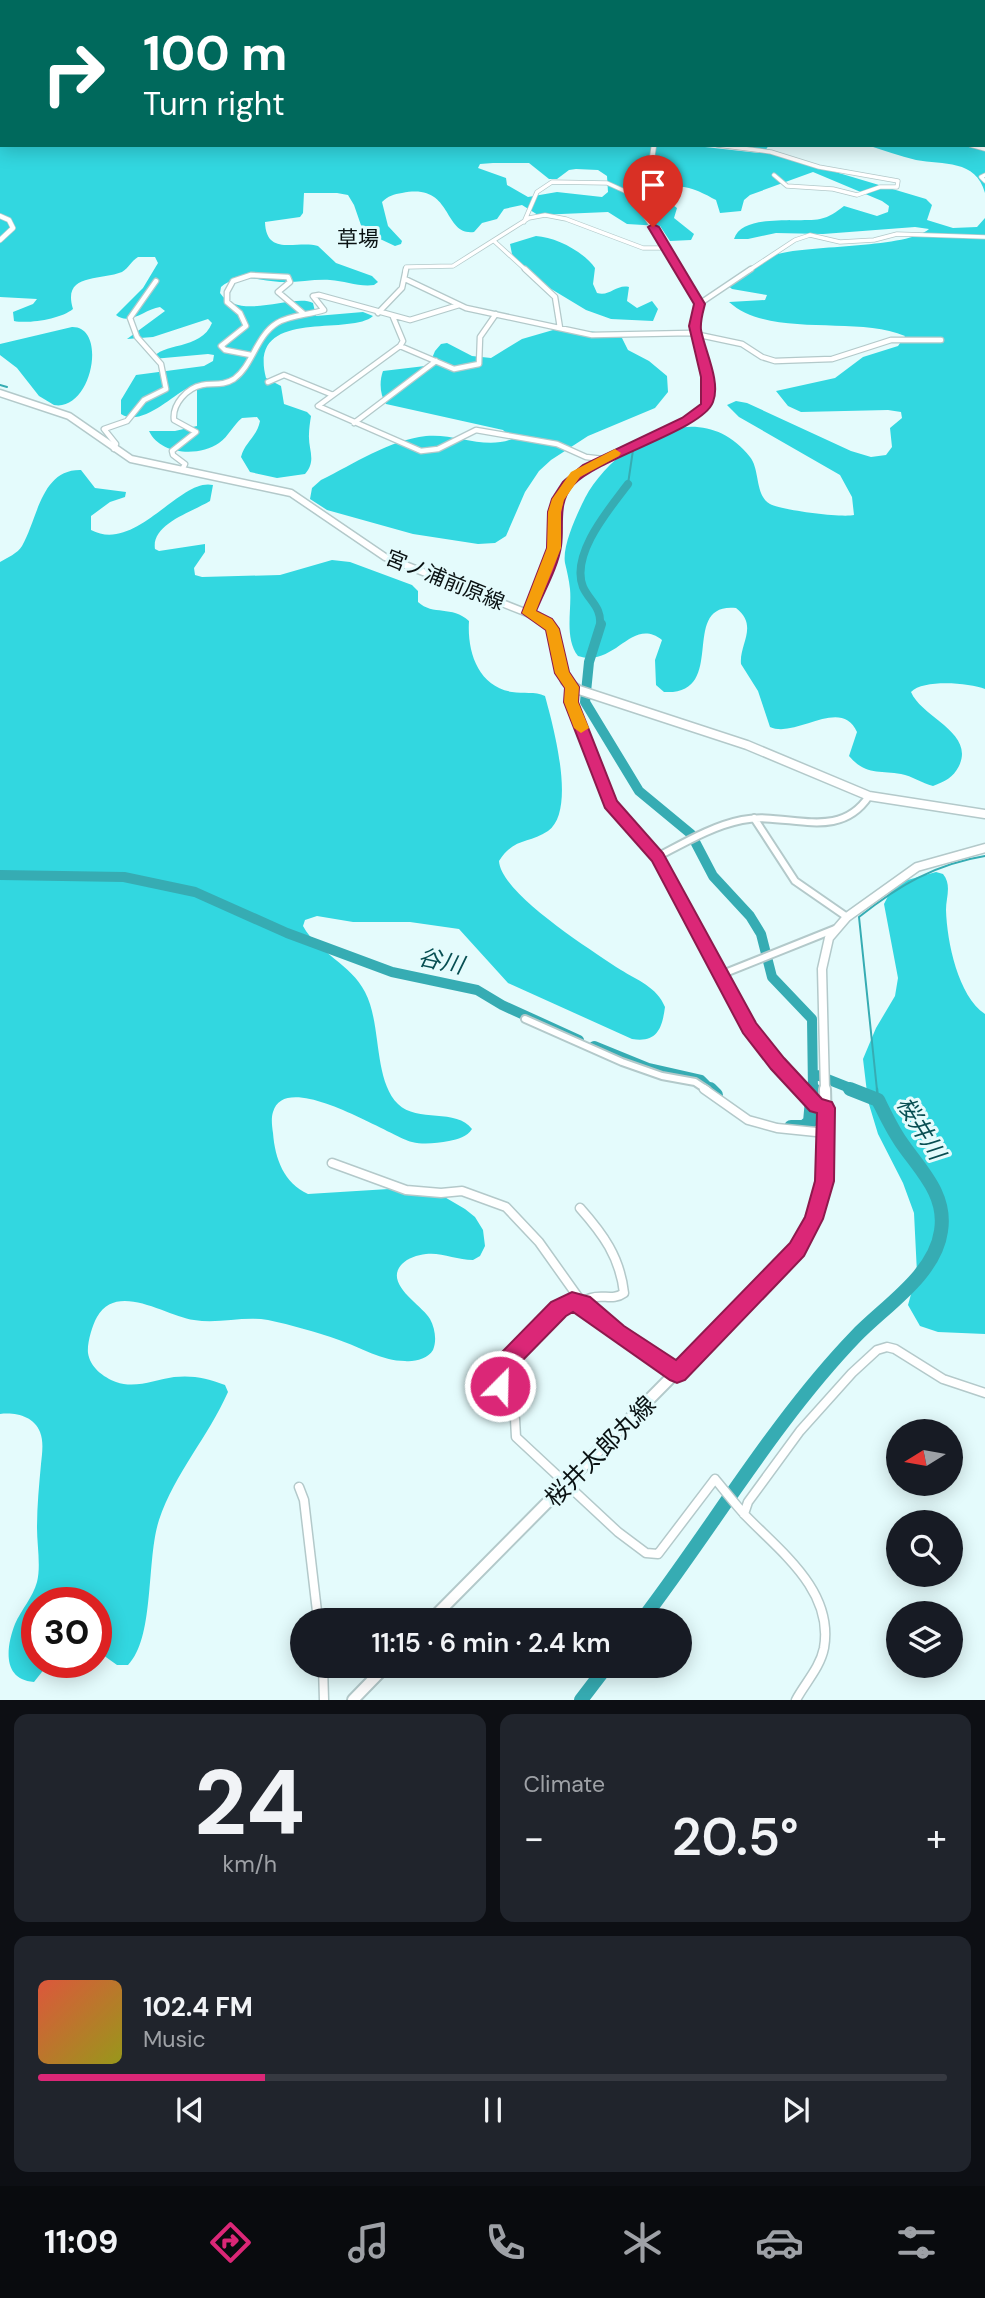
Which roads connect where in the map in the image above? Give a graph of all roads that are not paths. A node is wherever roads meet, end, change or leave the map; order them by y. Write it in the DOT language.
graph roads {
  1 [pos="654,147"];
  2 [pos="732,147"];
  3 [pos="774,175"];
  4 [pos="985,175"];
  5 [pos="985,181"];
  6 [pos="638,197"];
  7 [pos="0,216"];
  8 [pos="523,225"];
  9 [pos="985,237"];
  10 [pos="0,240"];
  11 [pos="494,241"];
  12 [pos="668,248"];
  13 [pos="405,279"];
  14 [pos="156,281"];
  15 [pos="699,304"];
  16 [pos="459,305"];
  17 [pos="378,313"];
  18 [pos="306,314"];
  19 [pos="496,314"];
  20 [pos="393,317"];
  21 [pos="560,328"];
  22 [pos="696,334"];
  23 [pos="941,340"];
  24 [pos="400,346"];
  25 [pos="251,355"];
  26 [pos="436,361"];
  27 [pos="268,382"];
  28 [pos="0,393"];
  29 [pos="333,395"];
  30 [pos="354,423"];
  31 [pos="114,450"];
  32 [pos="603,459"];
  33 [pos="181,470"];
  34 [pos="529,613"];
  35 [pos="576,689"];
  36 [pos="869,796"];
  37 [pos="985,814"];
  38 [pos="754,818"];
  39 [pos="985,848"];
  40 [pos="657,857"];
  41 [pos="847,917"];
  42 [pos="835,929"];
  43 [pos="720,975"];
  44 [pos="525,1019"];
  45 [pos="821,1106"];
  46 [pos="826,1133"];
  47 [pos="332,1163"];
  48 [pos="580,1208"];
  49 [pos="583,1304"];
  50 [pos="677,1373"];
  51 [pos="985,1393"];
  52 [pos="568,1483"];
  53 [pos="299,1487"];
  54 [pos="744,1514"];
  55 [pos="317,1608"];
  56 [pos="442,1608"];
  57 [pos="324,1678"];
  58 [pos="374,1678"];
  59 [pos="320,1698"];
  60 [pos="353,1699"];
  61 [pos="796,1699"];
  1 -- 6 [label="street"];
  2 -- 3 [label="street"];
  4 -- 5 [label="street"];
  6 -- 8 [label="street"];
  6 -- 12 [label="street"];
  7 -- 10 [label="street"];
  8 -- 11 [label="street"];
  8 -- 12 [label="street"];
  9 -- 15 [label="street"];
  11 -- 13 [label="street"];
  11 -- 21 [label="street"];
  12 -- 15 [label="street"];
  13 -- 16 [label="street"];
  13 -- 17 [label="street"];
  14 -- 31 [label="street"];
  15 -- 22 [label="street"];
  16 -- 19 [label="street"];
  16 -- 20 [label="street"];
  17 -- 18 [label="street"];
  17 -- 20 [label="street"];
  18 -- 25 [label="street"];
  18 -- 25 [label="street"];
  19 -- 21 [label="street"];
  19 -- 26 [label="street"];
  20 -- 24 [label="street"];
  21 -- 22 [label="street"];
  22 -- 23 [label="street"];
  22 -- 32 [label="street"];
  24 -- 26 [label="street"];
  24 -- 29 [label="street"];
  25 -- 33 [label="street"];
  26 -- 30 [label="street"];
  27 -- 29 [label="street"];
  28 -- 31 [label="main road, 宮ノ浦前原線"];
  29 -- 30 [label="street"];
  30 -- 32 [label="street"];
  31 -- 33 [label="main road, 宮ノ浦前原線"];
  32 -- 34 [label="street"];
  33 -- 34 [label="main road, 宮ノ浦前原線"];
  34 -- 35 [label="main road, 宮ノ浦前原線"];
  35 -- 36 [label="main road"];
  35 -- 40 [label="street"];
  36 -- 37 [label="main road"];
  36 -- 38 [label="street"];
  38 -- 40 [label="street"];
  38 -- 41 [label="street"];
  39 -- 41 [label="main road, 桜井太郎丸線"];
  40 -- 43 [label="street"];
  41 -- 42 [label="main road, 桜井太郎丸線"];
  42 -- 43 [label="street"];
  42 -- 45 [label="main road, 桜井太郎丸線"];
  43 -- 45 [label="street"];
  44 -- 46 [label="street"];
  45 -- 46 [label="main road, 桜井太郎丸線"];
  46 -- 50 [label="main road, 桜井太郎丸線"];
  47 -- 49 [label="street"];
  48 -- 49 [label="street"];
  49 -- 50 [label="street"];
  49 -- 52 [label="street"];
  50 -- 52 [label="main road, 桜井太郎丸線"];
  51 -- 54 [label="street"];
  52 -- 54 [label="street"];
  52 -- 56 [label="main road, 桜井太郎丸線"];
  53 -- 55 [label="street"];
  54 -- 61 [label="street"];
  57 -- 59 [label="street"];
  58 -- 60 [label="main road"];
}
